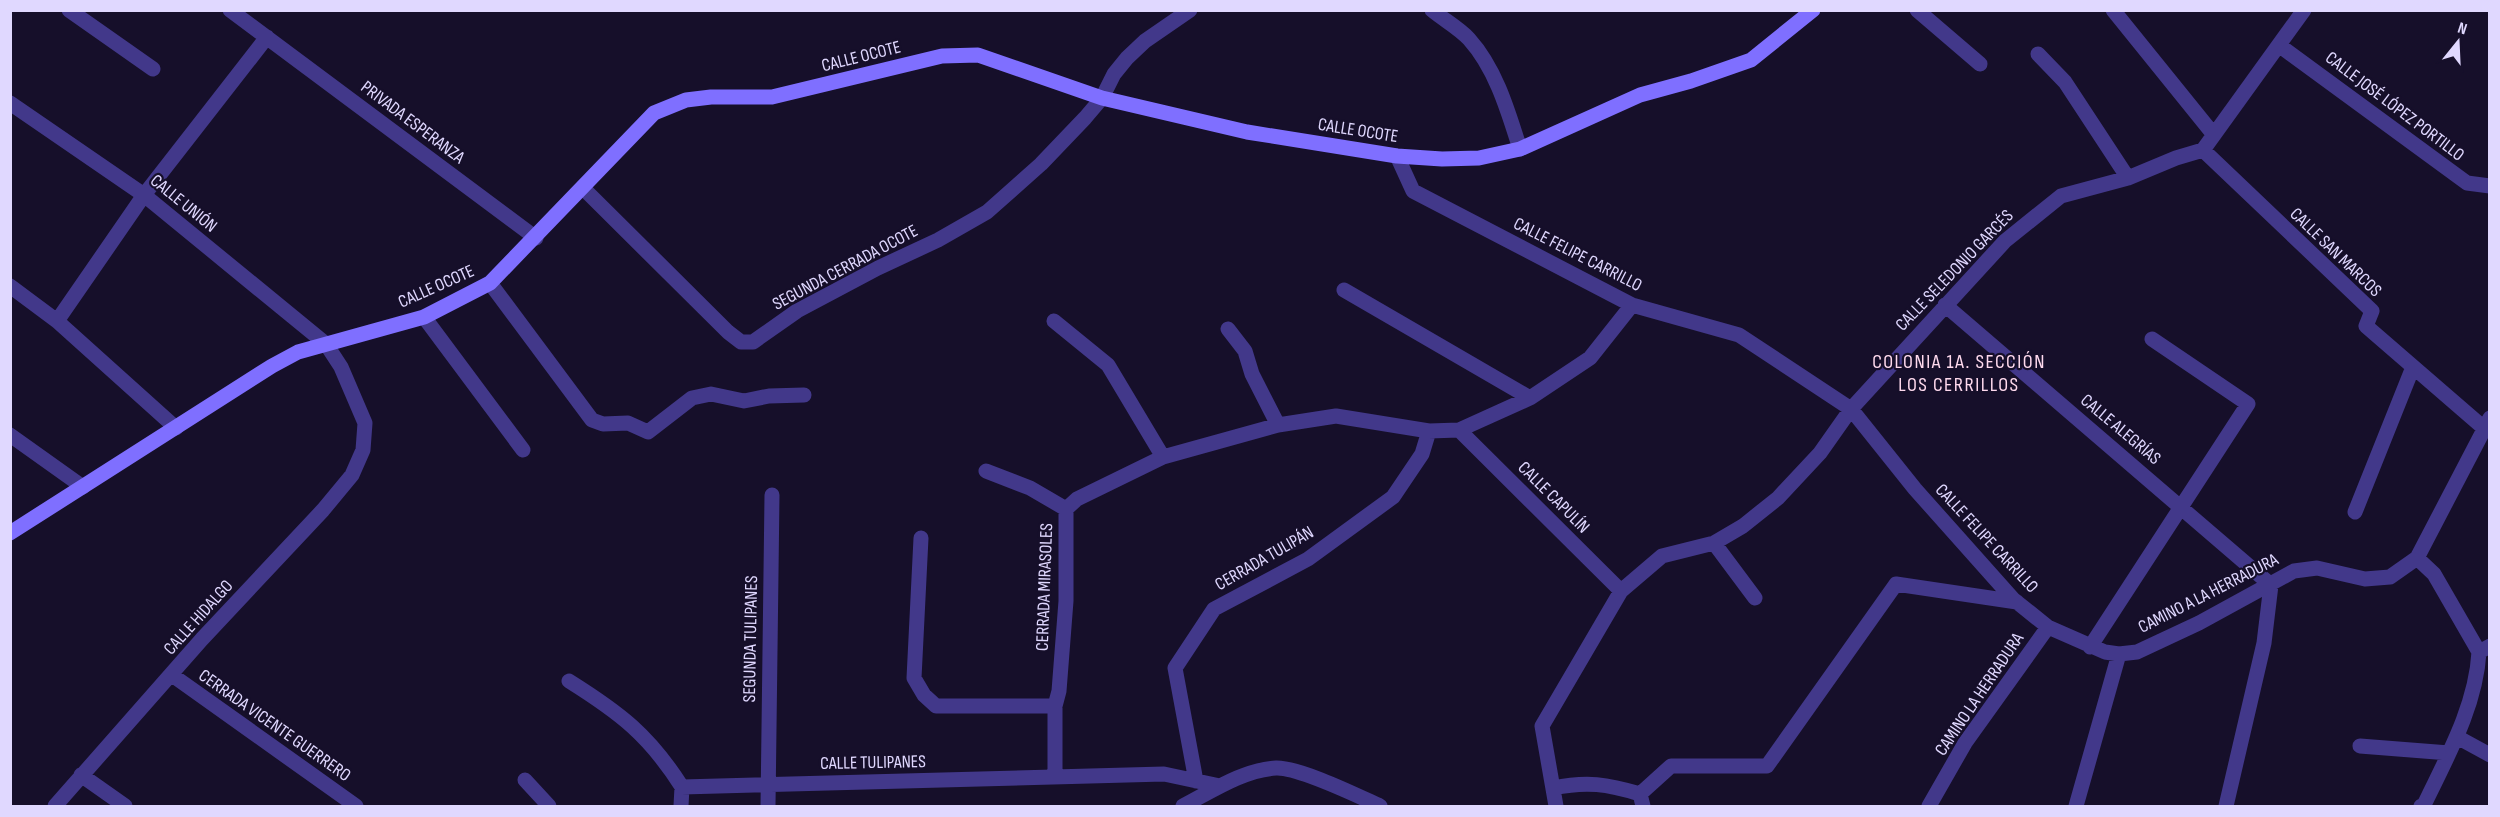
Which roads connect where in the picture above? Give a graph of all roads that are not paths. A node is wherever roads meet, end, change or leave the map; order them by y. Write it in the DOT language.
graph roads {
  1 [pos="69,10"];
  2 [pos="230,10"];
  3 [pos="1190,10"];
  4 [pos="1432,10"];
  5 [pos="1813,10"];
  6 [pos="1917,10"];
  7 [pos="2113,10"];
  8 [pos="2304,10"];
  9 [pos="267,37"];
  10 [pos="2280,46"];
  11 [pos="2038,54"];
  12 [pos="1980,64"];
  13 [pos="153,69"];
  14 [pos="1102,98"];
  15 [pos="10,103"];
  16 [pos="2214,135"];
  17 [pos="1520,149"];
  18 [pos="2203,150"];
  19 [pos="1397,156"];
  20 [pos="2128,178"];
  21 [pos="2490,186"];
  22 [pos="583,188"];
  23 [pos="144,195"];
  24 [pos="536,237"];
  25 [pos="490,284"];
  26 [pos="10,286"];
  27 [pos="1344,290"];
  28 [pos="1945,304"];
  29 [pos="1632,305"];
  30 [pos="424,317"];
  31 [pos="57,321"];
  32 [pos="1053,321"];
  33 [pos="1228,329"];
  34 [pos="2152,339"];
  35 [pos="326,344"];
  36 [pos="2413,367"];
  37 [pos="804,394"];
  38 [pos="1530,398"];
  39 [pos="1851,409"];
  40 [pos="2487,423"];
  41 [pos="1278,425"];
  42 [pos="176,428"];
  43 [pos="1459,430"];
  44 [pos="1429,431"];
  45 [pos="10,435"];
  46 [pos="363,450"];
  47 [pos="523,450"];
  48 [pos="1162,457"];
  49 [pos="986,471"];
  50 [pos="83,487"];
  51 [pos="772,495"];
  52 [pos="2182,507"];
  53 [pos="1066,509"];
  54 [pos="2355,512"];
  55 [pos="10,533"];
  56 [pos="921,538"];
  57 [pos="1714,543"];
  58 [pos="2417,558"];
  59 [pos="2271,585"];
  60 [pos="1621,591"];
  61 [pos="1755,598"];
  62 [pos="2017,602"];
  63 [pos="2048,627"];
  64 [pos="2090,646"];
  65 [pos="2484,649"];
  66 [pos="2112,653"];
  67 [pos="172,675"];
  68 [pos="2484,676"];
  69 [pos="569,681"];
  70 [pos="1055,706"];
  71 [pos="2457,737"];
  72 [pos="2360,746"];
  73 [pos="2449,753"];
  74 [pos="2490,755"];
  75 [pos="81,775"];
  76 [pos="1054,776"];
  77 [pos="525,780"];
  78 [pos="1196,781"];
  79 [pos="768,783"];
  80 [pos="1220,786"];
  81 [pos="682,787"];
  82 [pos="1553,788"];
  83 [pos="1642,800"];
  84 [pos="1370,805"];
  85 [pos="2424,806"];
  86 [pos="55,807"];
  87 [pos="125,807"];
  88 [pos="356,807"];
  89 [pos="549,807"];
  90 [pos="681,807"];
  91 [pos="768,807"];
  92 [pos="1183,807"];
  93 [pos="1557,807"];
  94 [pos="1929,807"];
  95 [pos="2076,807"];
  96 [pos="2226,807"];
  1 -- 13 [label="street"];
  2 -- 9 [label="street, PRIVADA ESPERANZA"];
  3 -- 14 [label="street"];
  4 -- 17 [label="street"];
  5 -- 17 [label="street, CALLE OCOTE"];
  6 -- 12 [label="street"];
  7 -- 16 [label="street"];
  8 -- 10 [label="street"];
  9 -- 23 [label="street"];
  9 -- 24 [label="street, PRIVADA ESPERANZA"];
  10 -- 16 [label="street"];
  10 -- 21 [label="street, CALLE JOSÉ LÓPEZ PORTILLO"];
  11 -- 20 [label="street"];
  14 -- 19 [label="street, CALLE OCOTE"];
  14 -- 22 [label="street, CALLE OCOTE"];
  14 -- 22 [label="street, SEGUNDA CERRADA OCOTE"];
  15 -- 23 [label="street, CALLE UNIÓN"];
  16 -- 18 [label="street"];
  17 -- 19 [label="street, CALLE OCOTE"];
  18 -- 20 [label="street, CALLE SELEDONIO GARCÉS"];
  18 -- 36 [label="street, CALLE SAN MARCOS"];
  19 -- 29 [label="street, CALLE FELIPE CARRILLO"];
  20 -- 28 [label="street, CALLE SELEDONIO GARCÉS"];
  22 -- 24 [label="street, CALLE OCOTE"];
  23 -- 31 [label="street"];
  23 -- 35 [label="street, CALLE UNIÓN"];
  24 -- 25 [label="street, CALLE OCOTE"];
  25 -- 30 [label="street, CALLE OCOTE"];
  25 -- 37 [label="street"];
  26 -- 31 [label="street"];
  27 -- 38 [label="street"];
  28 -- 39 [label="street, CALLE SELEDONIO GARCÉS"];
  28 -- 52 [label="street, CALLE ALEGRÍAS"];
  29 -- 38 [label="street"];
  29 -- 39 [label="street, CALLE FELIPE CARRILLO"];
  30 -- 35 [label="street, CALLE OCOTE"];
  30 -- 47 [label="street"];
  31 -- 42 [label="street"];
  32 -- 48 [label="street"];
  33 -- 41 [label="street"];
  34 -- 52 [label="street"];
  35 -- 42 [label="street, CALLE OCOTE"];
  35 -- 46 [label="street, CALLE UNIÓN"];
  36 -- 40 [label="street, CALLE SAN MARCOS"];
  36 -- 54 [label="street"];
  38 -- 43 [label="street"];
  39 -- 57 [label="street, CALLE SELEDONIO GARCÉS"];
  39 -- 62 [label="street, CALLE FELIPE CARRILLO"];
  40 -- 58 [label="street, CAMINO A LA HERRADURA"];
  41 -- 44 [label="street, CERRADA MIRASOLES"];
  41 -- 48 [label="street, CERRADA MIRASOLES"];
  42 -- 50 [label="street, CALLE OCOTE"];
  43 -- 44 [label="street, CERRADA MIRASOLES"];
  43 -- 60 [label="street, CALLE CAPULÍN"];
  44 -- 78 [label="street, CERRADA TULIPÁN"];
  45 -- 50 [label="street"];
  46 -- 67 [label="street, CALLE HIDALGO"];
  48 -- 53 [label="street, CERRADA MIRASOLES"];
  49 -- 53 [label="street"];
  50 -- 55 [label="street, CALLE OCOTE"];
  51 -- 79 [label="street, SEGUNDA TULIPANES"];
  52 -- 59 [label="street, CALLE ALEGRÍAS"];
  52 -- 64 [label="street"];
  53 -- 70 [label="street, CERRADA MIRASOLES"];
  56 -- 70 [label="street"];
  57 -- 60 [label="street, CALLE SELEDONIO GARCÉS"];
  57 -- 61 [label="street"];
  58 -- 59 [label="street, CAMINO A LA HERRADURA"];
  58 -- 65 [label="street"];
  59 -- 66 [label="street, CAMINO A LA HERRADURA"];
  59 -- 96 [label="street"];
  60 -- 82 [label="street, CALLE SELEDONIO GARCÉS"];
  62 -- 63 [label="street, CALLE FELIPE CARRILLO"];
  62 -- 83 [label="street"];
  63 -- 64 [label="street, CAMINO LA HERRADURA"];
  63 -- 94 [label="street, CAMINO LA HERRADURA"];
  64 -- 66 [label="street, CAMINO LA HERRADURA"];
  65 -- 68 [label="street"];
  66 -- 95 [label="street"];
  67 -- 75 [label="street, CALLE HIDALGO"];
  67 -- 88 [label="street, CERRADA VICENTE GUERRERO"];
  68 -- 71 [label="street"];
  69 -- 81 [label="street"];
  70 -- 76 [label="street, CERRADA MIRASOLES"];
  71 -- 73 [label="street"];
  71 -- 74 [label="street"];
  72 -- 73 [label="street"];
  73 -- 85 [label="street"];
  75 -- 86 [label="street, CALLE HIDALGO"];
  75 -- 87 [label="street"];
  76 -- 78 [label="street, CALLE TULIPANES"];
  76 -- 79 [label="street, CALLE TULIPANES"];
  77 -- 89 [label="street"];
  78 -- 80 [label="street, CALLE TULIPANES"];
  79 -- 81 [label="street, CALLE TULIPANES"];
  79 -- 91 [label="street, SEGUNDA TULIPANES"];
  80 -- 84 [label="street"];
  80 -- 92 [label="street"];
  81 -- 90 [label="street"];
  82 -- 83 [label="street"];
  82 -- 93 [label="street, CALLE SELEDONIO GARCÉS"];
}
